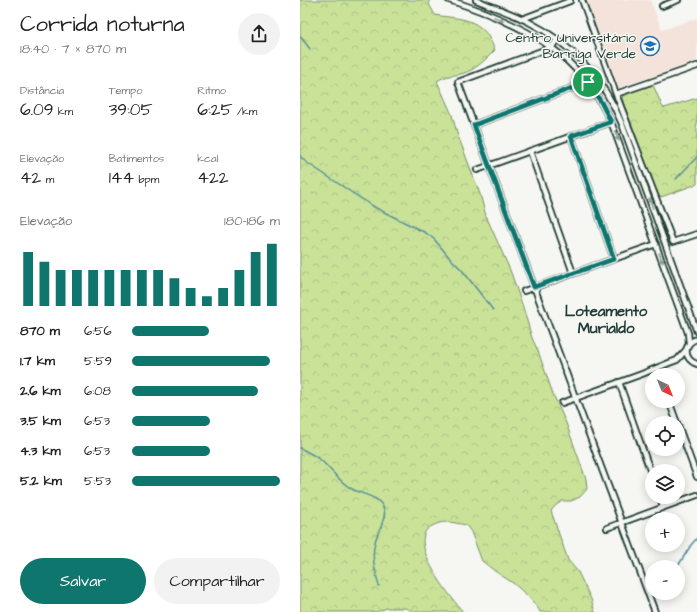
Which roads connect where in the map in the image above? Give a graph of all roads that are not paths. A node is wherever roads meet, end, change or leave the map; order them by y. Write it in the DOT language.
graph roads {
  1 [pos="449,0"];
  2 [pos="476,0"];
  3 [pos="582,0"];
  4 [pos="678,0"];
  5 [pos="570,1"];
  6 [pos="662,6"];
  7 [pos="522,19"];
  8 [pos="557,39"];
  9 [pos="552,47"];
  10 [pos="697,66"];
  11 [pos="588,82"];
  12 [pos="616,94"];
  13 [pos="611,122"];
  14 [pos="474,125"];
  15 [pos="571,136"];
  16 [pos="530,151"];
  17 [pos="490,166"];
  18 [pos="477,170"];
  19 [pos="697,234"];
  20 [pos="656,244"];
  21 [pos="614,259"];
  22 [pos="573,273"];
  23 [pos="534,287"];
  24 [pos="524,291"];
  25 [pos="697,332"];
  26 [pos="697,339"];
  27 [pos="689,343"];
  28 [pos="687,349"];
  29 [pos="677,360"];
  30 [pos="695,364"];
  31 [pos="657,368"];
  32 [pos="645,372"];
  33 [pos="619,382"];
  34 [pos="575,398"];
  35 [pos="562,403"];
  36 [pos="685,444"];
  37 [pos="648,464"];
  38 [pos="697,478"];
  39 [pos="697,495"];
  40 [pos="662,504"];
  41 [pos="663,507"];
  42 [pos="622,523"];
  43 [pos="607,528"];
  44 [pos="655,612"];
  1 -- 9 [label="street, one-way"];
  2 -- 7 [label="street"];
  3 -- 12 [label="street"];
  4 -- 6 [label="street"];
  5 -- 7 [label="street"];
  7 -- 8 [label="street"];
  8 -- 9 [label="street"];
  25 -- 8 [label="street, one-way"];
  9 -- 11 [label="street"];
  9 -- 14 [label="street"];
  10 -- 12 [label="street"];
  11 -- 13 [label="street"];
  11 -- 14 [label="street"];
  12 -- 19 [label="street"];
  13 -- 15 [label="street"];
  13 -- 20 [label="street, one-way"];
  14 -- 17 [label="street"];
  15 -- 16 [label="street"];
  15 -- 21 [label="street"];
  16 -- 17 [label="street"];
  16 -- 22 [label="street"];
  17 -- 18 [label="street"];
  17 -- 23 [label="street"];
  20 -- 21 [label="street"];
  20 -- 27 [label="street, one-way"];
  21 -- 22 [label="street"];
  22 -- 23 [label="street"];
  23 -- 24 [label="street"];
  23 -- 34 [label="street"];
  26 -- 27 [label="street"];
  27 -- 28 [label="street"];
  28 -- 29 [label="street"];
  28 -- 30 [label="street"];
  29 -- 30 [label="street"];
  29 -- 31 [label="street"];
  32 -- 33 [label="street"];
  33 -- 34 [label="street"];
  33 -- 37 [label="street"];
  34 -- 35 [label="street"];
  34 -- 42 [label="street"];
  36 -- 38 [label="street"];
  39 -- 41 [label="street"];
  40 -- 41 [label="street"];
  41 -- 42 [label="street"];
  42 -- 43 [label="street"];
  42 -- 44 [label="street"];
}
